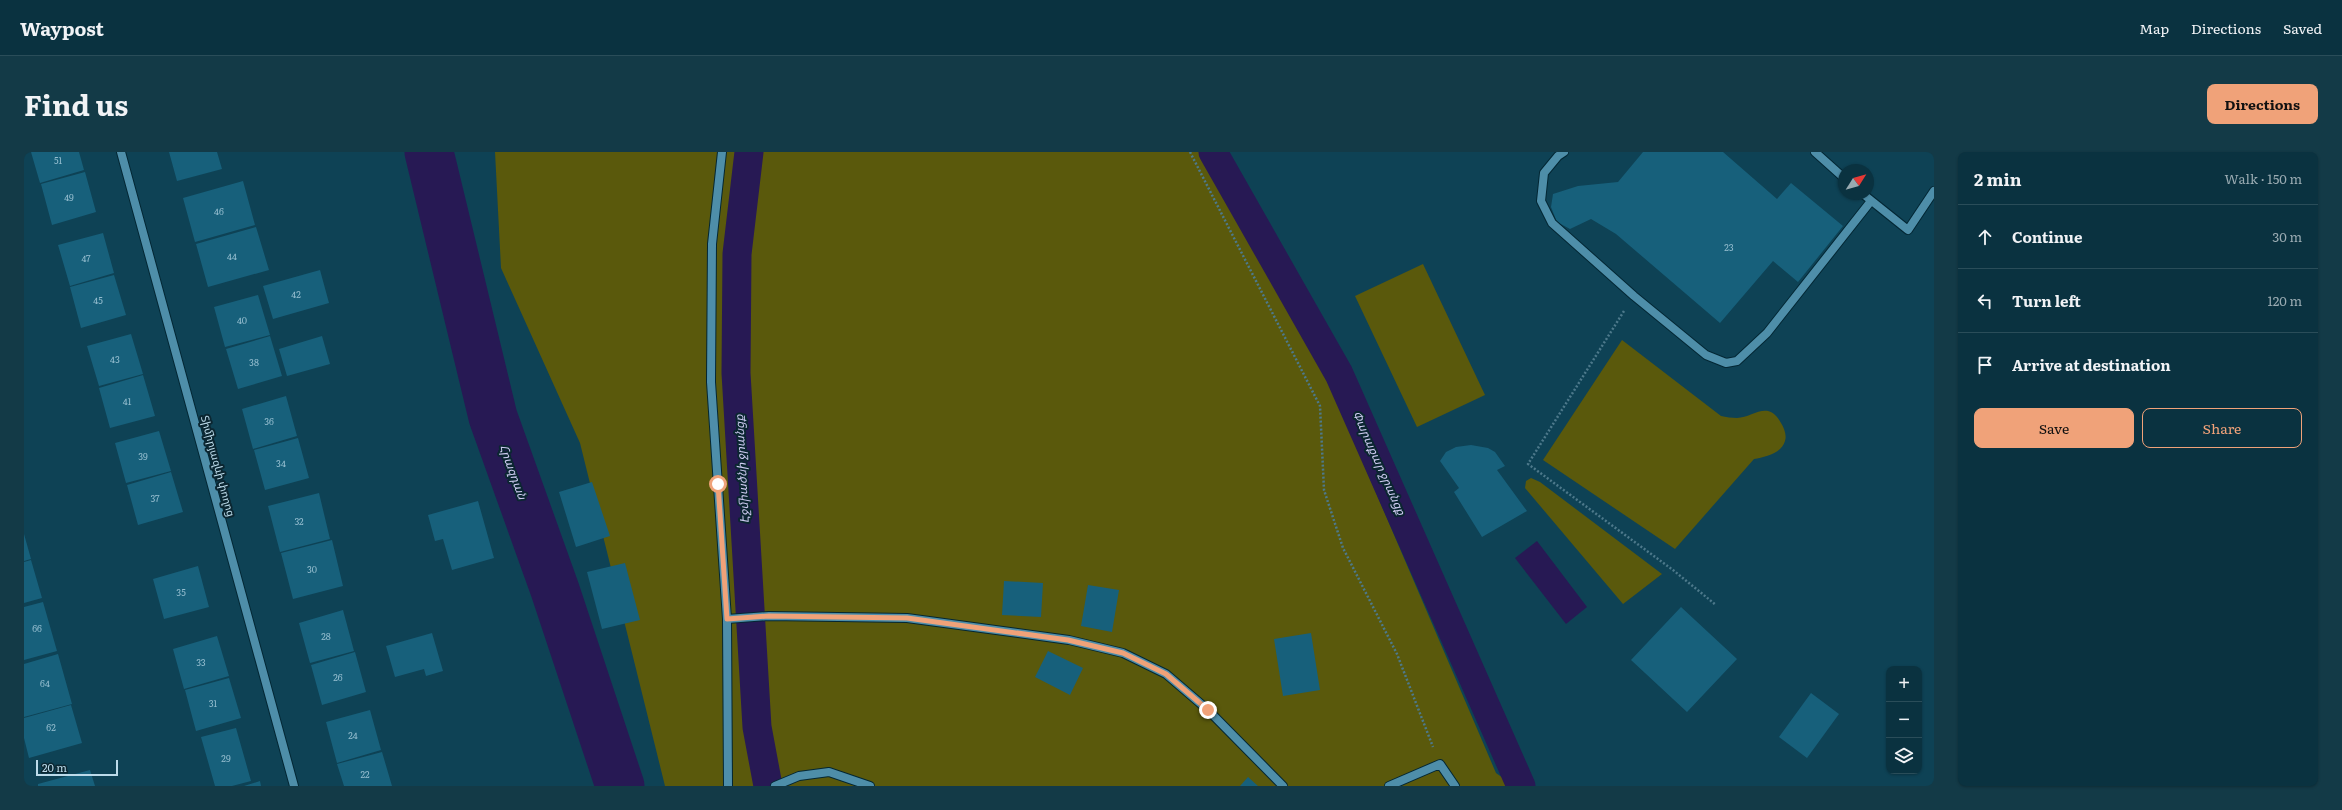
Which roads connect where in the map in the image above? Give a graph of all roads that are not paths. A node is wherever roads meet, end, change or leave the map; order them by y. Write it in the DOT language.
graph roads {
  1 [pos="121,152"];
  2 [pos="722,152"];
  3 [pos="1564,152"];
  4 [pos="1815,152"];
  5 [pos="1838,173"];
  6 [pos="1934,191"];
  7 [pos="1871,201"];
  8 [pos="727,619"];
  9 [pos="294,786"];
  10 [pos="728,786"];
  11 [pos="776,786"];
  12 [pos="870,786"];
  13 [pos="1284,786"];
  14 [pos="1389,786"];
  15 [pos="1455,786"];
  1 -- 9 [label="street, Տիմիրյազևի փողոց"];
  2 -- 8 [label="street"];
  3 -- 7 [label="street"];
  4 -- 5 [label="street"];
  6 -- 7 [label="street"];
  8 -- 10 [label="street"];
  8 -- 13 [label="street"];
  11 -- 12 [label="street"];
  14 -- 15 [label="street"];
}
